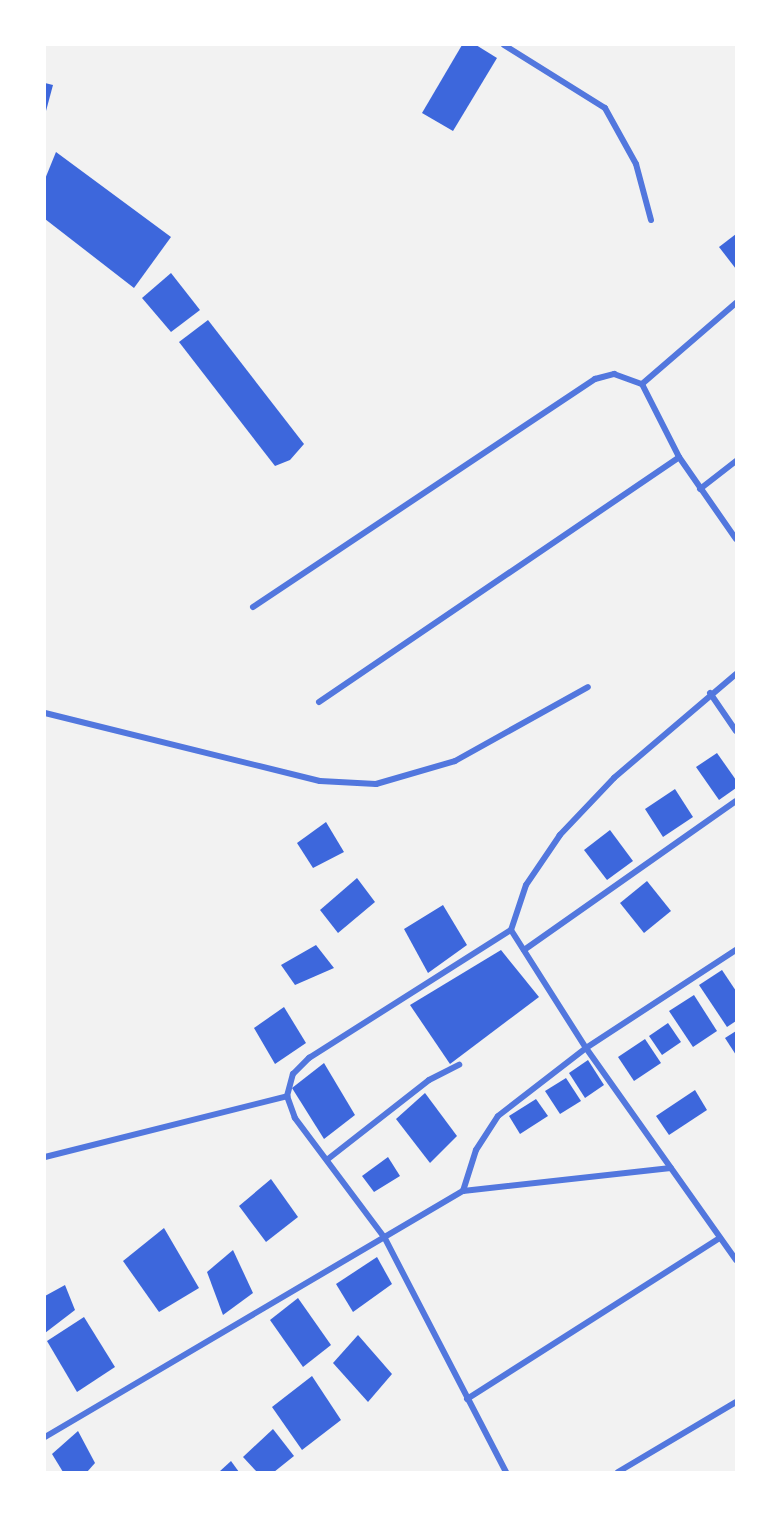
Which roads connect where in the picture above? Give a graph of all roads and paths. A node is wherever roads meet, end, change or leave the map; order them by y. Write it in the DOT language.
graph roads {
  1 [pos="504,45"];
  2 [pos="651,220"];
  3 [pos="736,303"];
  4 [pos="642,384"];
  5 [pos="679,457"];
  6 [pos="736,461"];
  7 [pos="700,489"];
  8 [pos="736,539"];
  9 [pos="253,607"];
  10 [pos="736,674"];
  11 [pos="588,687"];
  12 [pos="710,693"];
  13 [pos="319,702"];
  14 [pos="45,713"];
  15 [pos="736,731"];
  16 [pos="736,801"];
  17 [pos="511,930"];
  18 [pos="524,950"];
  19 [pos="736,950"];
  20 [pos="586,1048"];
  21 [pos="459,1065"];
  22 [pos="287,1096"];
  23 [pos="45,1157"];
  24 [pos="328,1159"];
  25 [pos="671,1168"];
  26 [pos="463,1191"];
  27 [pos="384,1237"];
  28 [pos="720,1238"];
  29 [pos="736,1260"];
  30 [pos="467,1399"];
  31 [pos="736,1402"];
  32 [pos="45,1437"];
  33 [pos="506,1472"];
  34 [pos="618,1472"];
  1 -- 2 [label="street"];
  3 -- 4 [label="street"];
  4 -- 5 [label="street"];
  4 -- 9 [label="street"];
  5 -- 7 [label="street"];
  5 -- 13 [label="street"];
  6 -- 7 [label="street"];
  7 -- 8 [label="street"];
  10 -- 12 [label="street"];
  11 -- 14 [label="street"];
  12 -- 15 [label="street"];
  12 -- 17 [label="street"];
  16 -- 18 [label="street"];
  17 -- 18 [label="street"];
  17 -- 22 [label="street"];
  18 -- 20 [label="street"];
  19 -- 20 [label="street"];
  20 -- 25 [label="street"];
  20 -- 26 [label="street"];
  21 -- 24 [label="street"];
  22 -- 23 [label="street"];
  22 -- 24 [label="street"];
  24 -- 27 [label="street"];
  25 -- 26 [label="street"];
  25 -- 28 [label="street"];
  26 -- 27 [label="street"];
  27 -- 30 [label="street"];
  27 -- 32 [label="street"];
  28 -- 29 [label="street"];
  28 -- 30 [label="street"];
  30 -- 33 [label="street"];
  31 -- 34 [label="street"];
}
